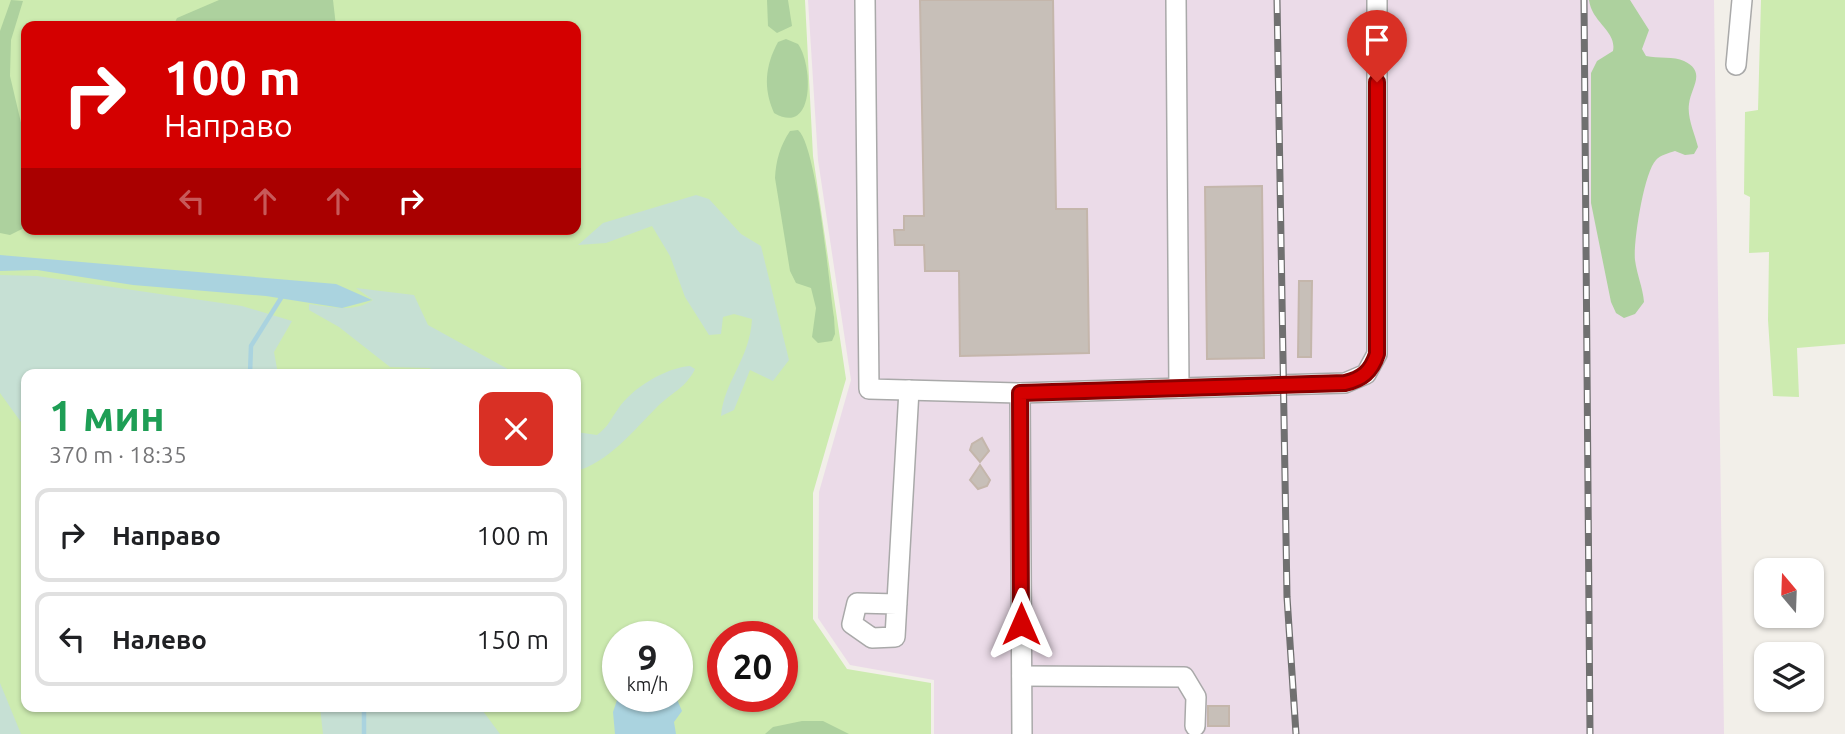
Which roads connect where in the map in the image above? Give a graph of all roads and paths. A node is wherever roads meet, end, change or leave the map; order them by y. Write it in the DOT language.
graph roads {
  1 [pos="865,0"];
  2 [pos="1176,0"];
  3 [pos="1377,0"];
  4 [pos="1742,0"];
  5 [pos="1736,65"];
  6 [pos="1179,388"];
  7 [pos="909,390"];
  8 [pos="1020,393"];
  9 [pos="897,604"];
  10 [pos="1022,676"];
  11 [pos="1195,726"];
  12 [pos="1022,734"];
  1 -- 7 [label="street"];
  2 -- 6 [label="street"];
  3 -- 6 [label="street"];
  4 -- 5 [label="street"];
  6 -- 8 [label="street"];
  7 -- 8 [label="street"];
  7 -- 9 [label="street"];
  8 -- 10 [label="street"];
  10 -- 11 [label="street"];
  10 -- 12 [label="street"];
}
